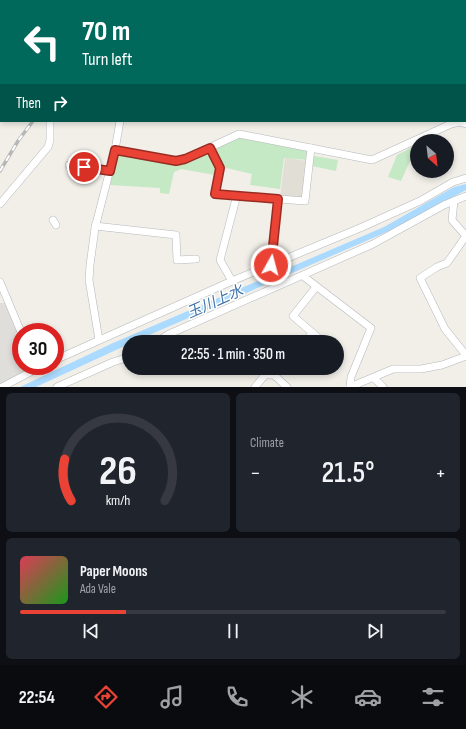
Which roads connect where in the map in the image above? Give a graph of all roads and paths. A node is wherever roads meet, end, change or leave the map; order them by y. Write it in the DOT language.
graph roads {
  1 [pos="50,122"];
  2 [pos="120,122"];
  3 [pos="466,124"];
  4 [pos="210,148"];
  5 [pos="311,148"];
  6 [pos="115,150"];
  7 [pos="69,165"];
  8 [pos="110,171"];
  9 [pos="466,178"];
  10 [pos="237,195"];
  11 [pos="466,196"];
  12 [pos="278,199"];
  13 [pos="454,201"];
  14 [pos="0,204"];
  15 [pos="95,226"];
  16 [pos="466,236"];
  17 [pos="196,259"];
  18 [pos="271,265"];
  19 [pos="303,276"];
  20 [pos="232,281"];
  21 [pos="0,282"];
  22 [pos="316,287"];
  23 [pos="17,323"];
  24 [pos="312,333"];
  25 [pos="167,335"];
  26 [pos="314,335"];
  27 [pos="99,340"];
  28 [pos="466,355"];
  29 [pos="64,356"];
  30 [pos="122,359"];
  31 [pos="24,375"];
  32 [pos="265,375"];
  33 [pos="274,375"];
  34 [pos="374,378"];
  35 [pos="2,387"];
  36 [pos="57,387"];
  37 [pos="255,387"];
  38 [pos="287,387"];
  39 [pos="354,387"];
  40 [pos="383,387"];
  1 -- 14 [label="street"];
  2 -- 6 [label="street"];
  3 -- 5 [label="street"];
  4 -- 5 [label="street"];
  4 -- 6 [label="street"];
  4 -- 10 [label="street"];
  5 -- 12 [label="street"];
  6 -- 8 [label="street"];
  7 -- 8 [label="street"];
  8 -- 15 [label="street"];
  9 -- 18 [label="street"];
  10 -- 12 [label="street"];
  10 -- 20 [label="street"];
  11 -- 13 [label="street"];
  12 -- 18 [label="street"];
  13 -- 16 [label="street"];
  13 -- 19 [label="street"];
  15 -- 17 [label="street"];
  15 -- 27 [label="street"];
  16 -- 28 [label="street"];
  18 -- 20 [label="street"];
  19 -- 22 [label="street"];
  19 -- 25 [label="street"];
  20 -- 27 [label="street"];
  21 -- 23 [label="street"];
  22 -- 24 [label="street"];
  22 -- 39 [label="street"];
  24 -- 26 [label="street"];
  27 -- 29 [label="street"];
  28 -- 34 [label="street"];
  30 -- 36 [label="street"];
  31 -- 35 [label="street"];
  32 -- 37 [label="street"];
  33 -- 38 [label="street"];
  34 -- 39 [label="street"];
  34 -- 40 [label="street"];
}
